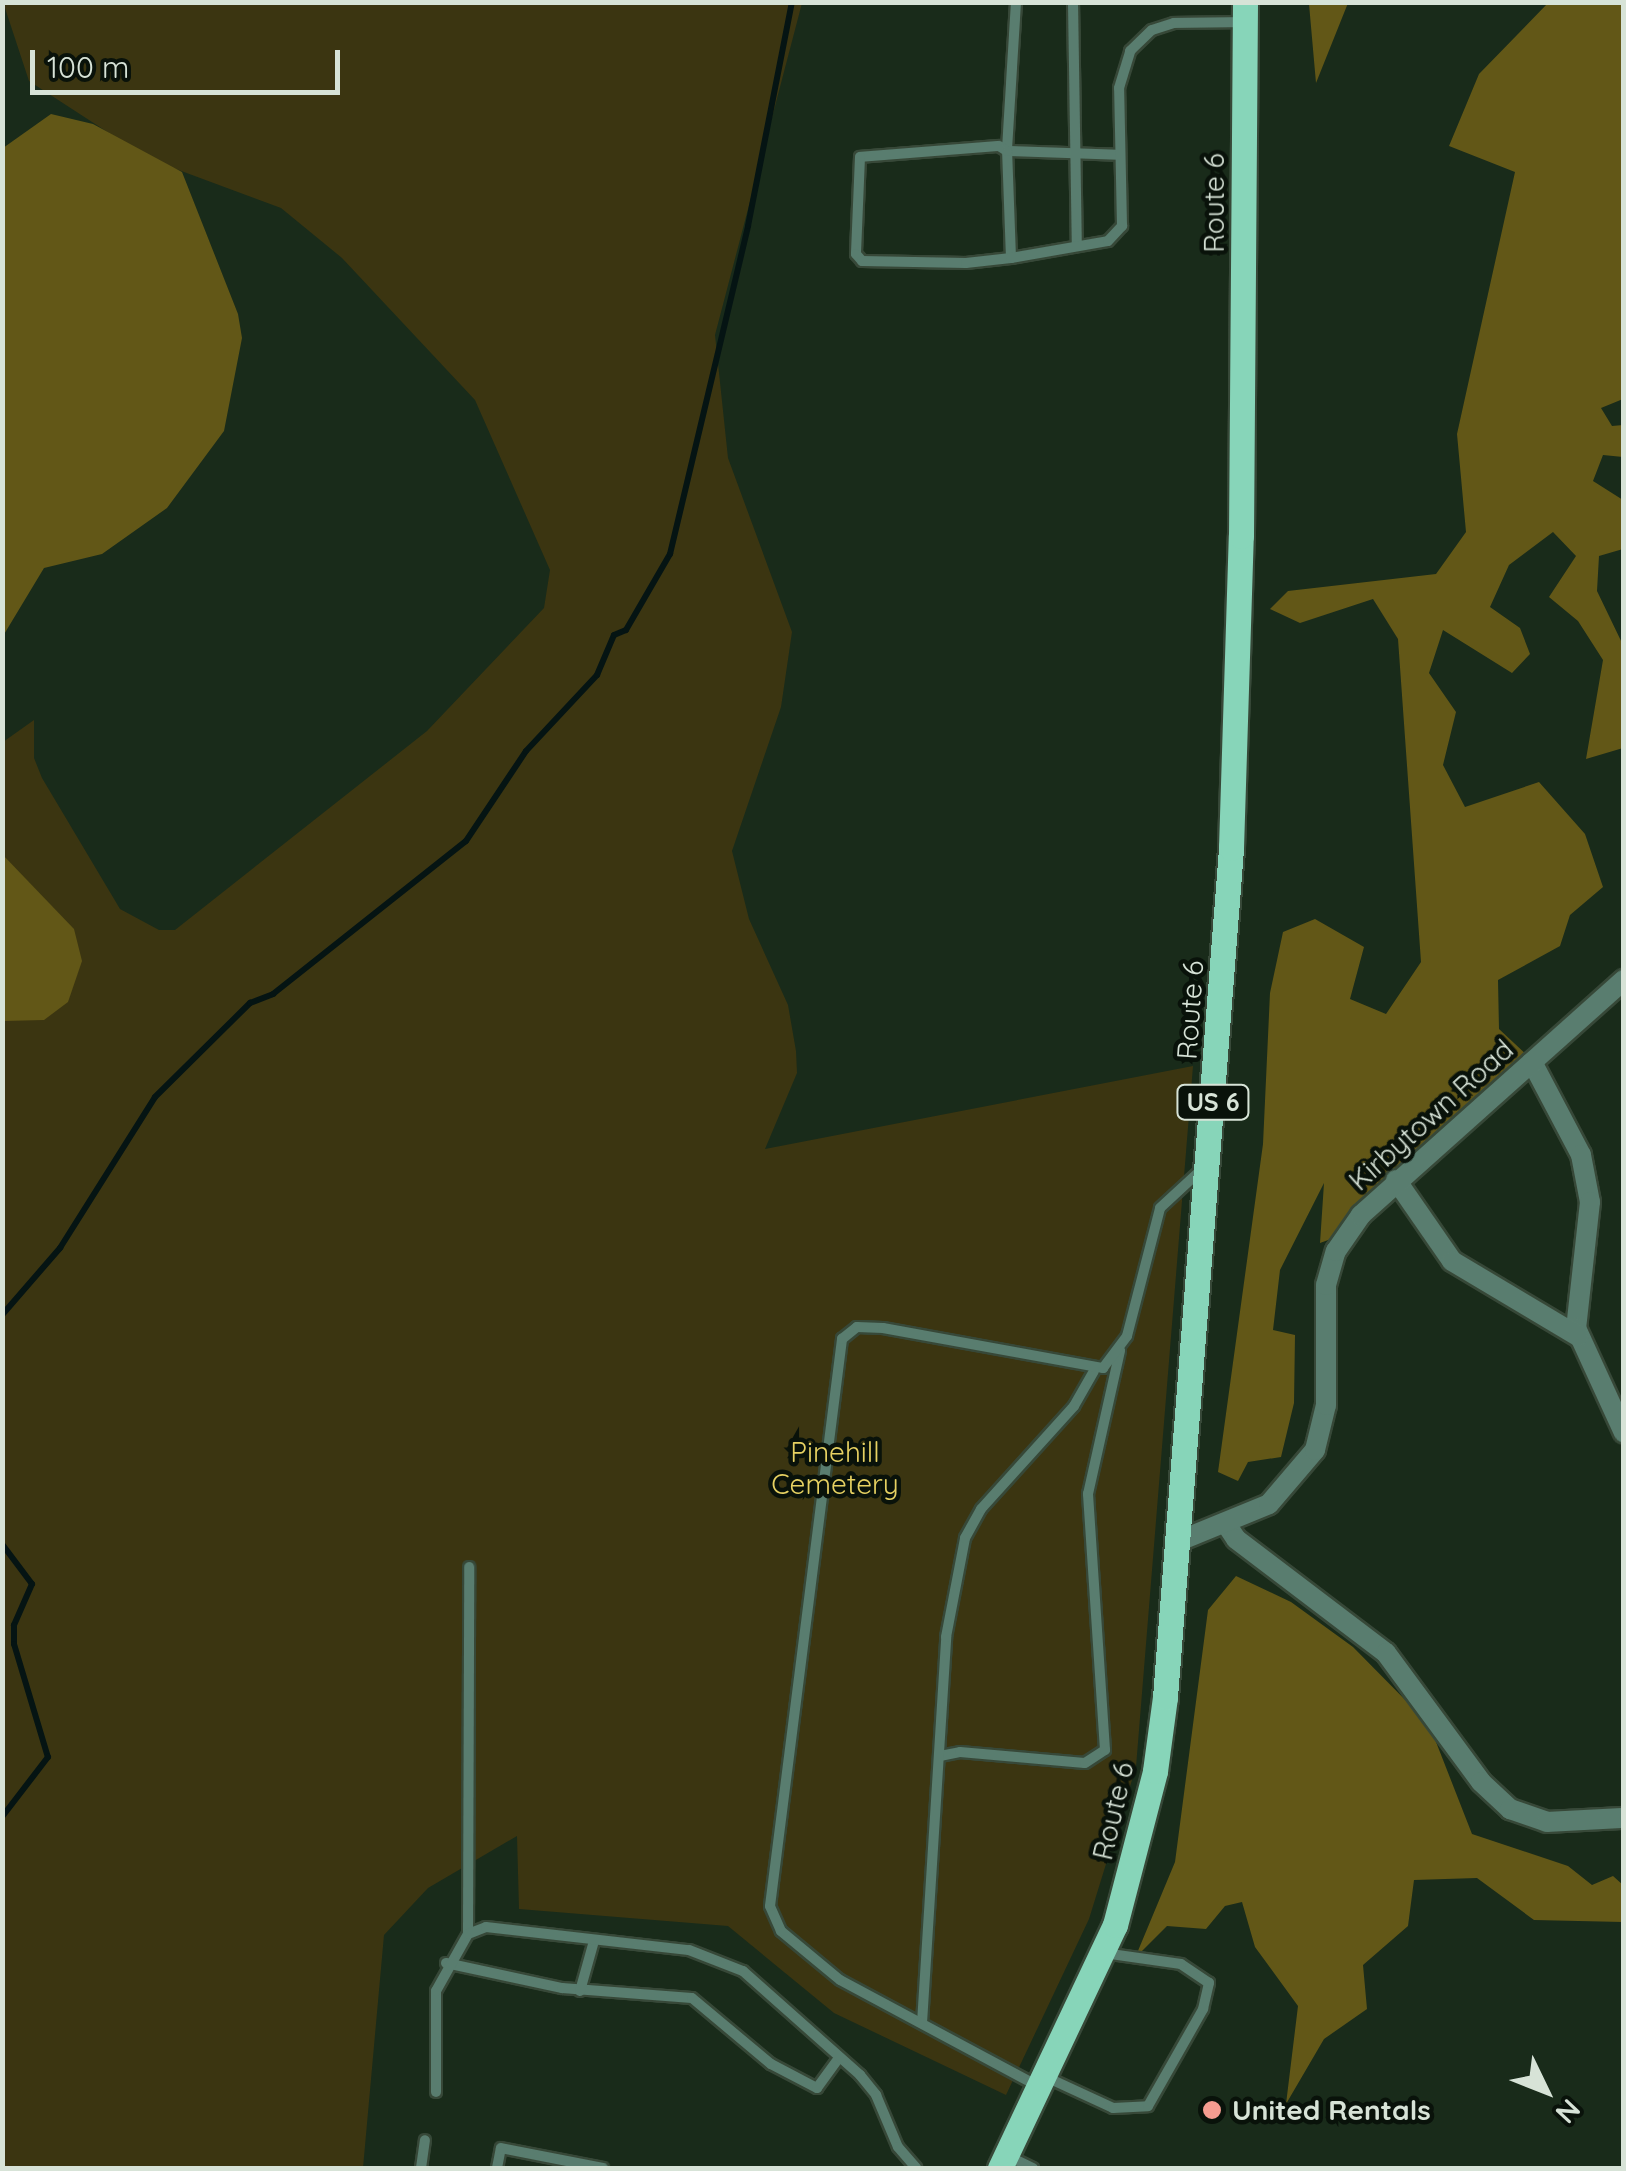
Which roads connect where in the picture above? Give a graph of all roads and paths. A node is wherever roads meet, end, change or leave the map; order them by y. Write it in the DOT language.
graph roads {
  1 [pos="1016,2"];
  2 [pos="1074,3"];
  3 [pos="1245,12"];
  4 [pos="1007,151"];
  5 [pos="1076,155"];
  6 [pos="1120,155"];
  7 [pos="1077,246"];
  8 [pos="1011,258"];
  9 [pos="1624,980"];
  10 [pos="1532,1062"];
  11 [pos="1209,1162"];
  12 [pos="1396,1180"];
  13 [pos="1578,1336"];
  14 [pos="1120,1350"];
  15 [pos="1094,1371"];
  16 [pos="1624,1433"];
  17 [pos="1226,1524"];
  18 [pos="1179,1540"];
  19 [pos="469,1567"];
  20 [pos="940,1756"];
  21 [pos="1624,1818"];
  22 [pos="468,1934"];
  23 [pos="594,1941"];
  24 [pos="1104,1952"];
  25 [pos="446,1963"];
  26 [pos="580,1991"];
  27 [pos="922,2024"];
  28 [pos="839,2058"];
  29 [pos="1044,2082"];
  30 [pos="436,2092"];
  31 [pos="425,2140"];
  32 [pos="1004,2162"];
  33 [pos="421,2168"];
  34 [pos="497,2168"];
  35 [pos="604,2168"];
  36 [pos="916,2168"];
  37 [pos="1032,2168"];
  1 -- 4 [label="lane"];
  2 -- 5 [label="lane"];
  3 -- 6 [label="lane"];
  3 -- 11 [label="main road, Route 6 / US 6"];
  4 -- 5 [label="lane"];
  4 -- 8 [label="lane"];
  4 -- 8 [label="lane"];
  5 -- 6 [label="lane"];
  5 -- 7 [label="lane"];
  6 -- 7 [label="lane"];
  7 -- 8 [label="lane"];
  9 -- 10 [label="street, Kirbytown Road"];
  10 -- 12 [label="street, Kirbytown Road"];
  10 -- 13 [label="street"];
  11 -- 14 [label="lane"];
  11 -- 18 [label="main road, Route 6 / US 6"];
  12 -- 13 [label="street"];
  12 -- 17 [label="street, Kirbytown Road"];
  13 -- 16 [label="street"];
  14 -- 15 [label="lane"];
  14 -- 20 [label="lane"];
  15 -- 20 [label="lane"];
  15 -- 27 [label="lane"];
  17 -- 18 [label="street, Kirbytown Road"];
  17 -- 21 [label="street"];
  18 -- 24 [label="main road, Route 6 / US 6"];
  19 -- 22 [label="lane"];
  20 -- 27 [label="lane"];
  22 -- 23 [label="lane"];
  22 -- 25 [label="lane"];
  23 -- 26 [label="lane"];
  23 -- 28 [label="lane"];
  24 -- 29 [label="main road, Route 6 / US 6"];
  24 -- 29 [label="lane"];
  25 -- 26 [label="lane"];
  25 -- 30 [label="lane"];
  26 -- 28 [label="lane"];
  27 -- 29 [label="lane"];
  28 -- 36 [label="lane"];
  29 -- 32 [label="main road, Route 6 / US 6"];
  31 -- 33 [label="lane"];
  32 -- 37 [label="lane"];
  34 -- 35 [label="lane"];
}
